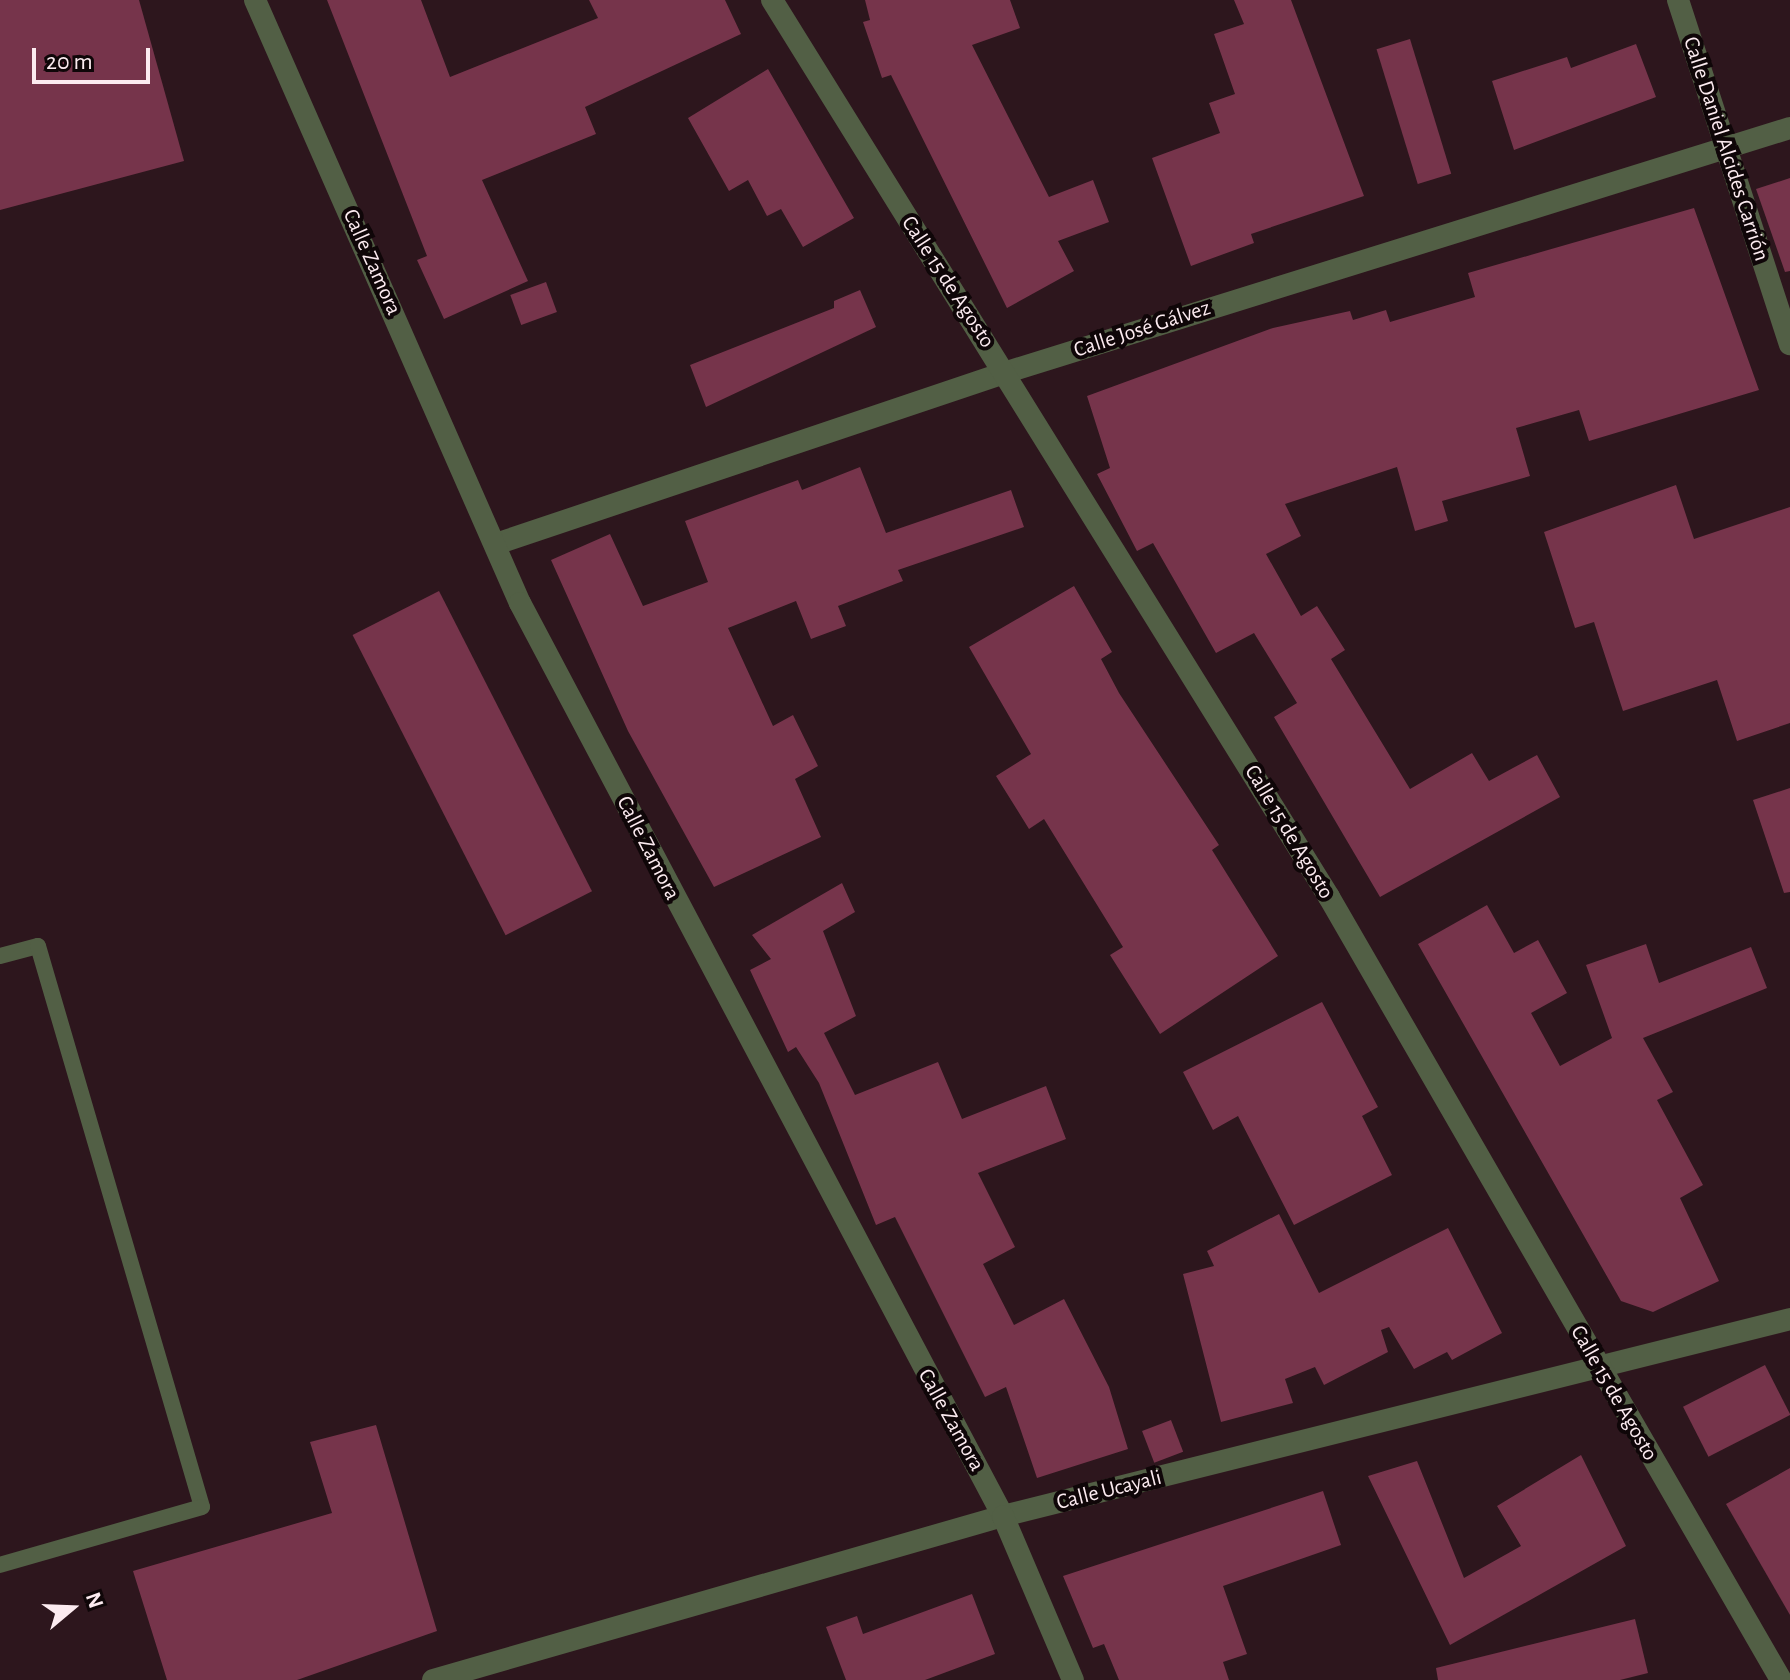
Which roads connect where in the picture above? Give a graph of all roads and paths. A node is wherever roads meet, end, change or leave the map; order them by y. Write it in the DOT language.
graph roads {
  1 [pos="255,0"];
  2 [pos="772,0"];
  3 [pos="1678,0"];
  4 [pos="1790,128"];
  5 [pos="1721,146"];
  6 [pos="1790,344"];
  7 [pos="1007,372"];
  8 [pos="499,543"];
  9 [pos="0,956"];
  10 [pos="1790,1319"];
  11 [pos="1601,1370"];
  12 [pos="1003,1516"];
  13 [pos="0,1565"];
  14 [pos="433,1680"];
  15 [pos="1073,1680"];
  16 [pos="1781,1680"];
  1 -- 8 [label="street, Calle Zamora"];
  2 -- 7 [label="street, Calle 15 de Agosto"];
  3 -- 5 [label="street, Calle Daniel Alcides Carrión"];
  4 -- 5 [label="street, Calle José Gálvez"];
  5 -- 6 [label="street, Calle Daniel Alcides Carrión"];
  5 -- 7 [label="street, Calle José Gálvez"];
  7 -- 8 [label="street, Calle José Gálvez"];
  7 -- 11 [label="street, Calle 15 de Agosto"];
  8 -- 12 [label="street, Calle Zamora"];
  9 -- 13 [label="lane"];
  10 -- 11 [label="street, Calle Ucayali"];
  11 -- 12 [label="street, Calle Ucayali"];
  11 -- 16 [label="street, Calle 15 de Agosto"];
  12 -- 14 [label="street, Calle Ucayali"];
  12 -- 15 [label="street, Calle Zamora"];
}
